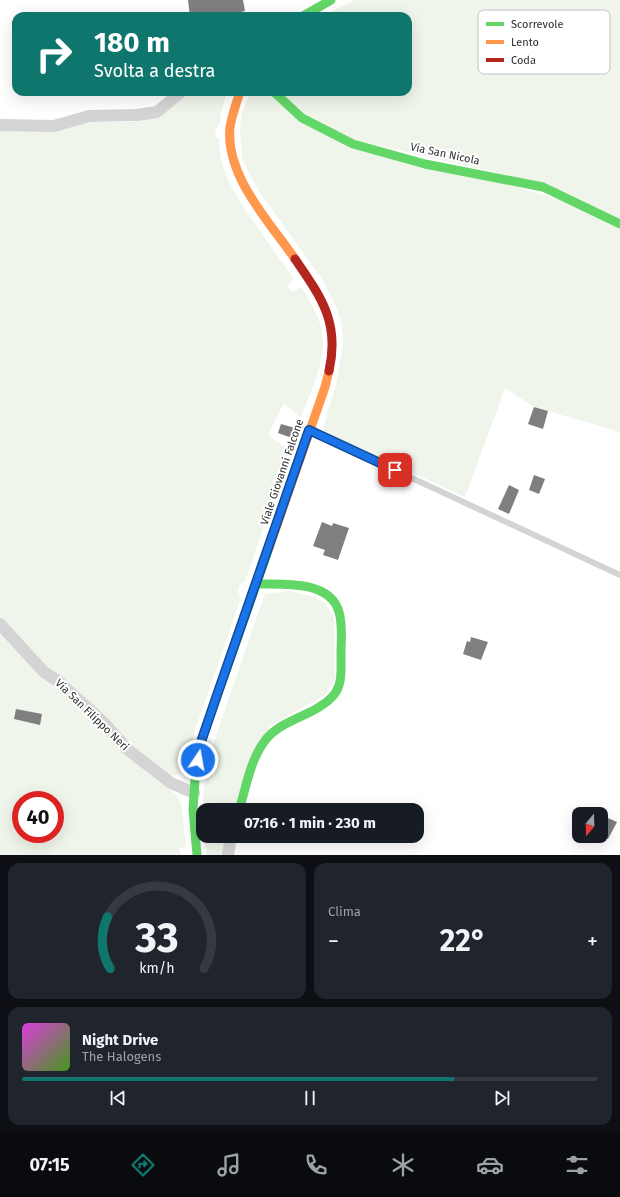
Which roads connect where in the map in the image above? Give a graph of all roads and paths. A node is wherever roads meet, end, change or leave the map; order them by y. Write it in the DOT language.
graph roads {
  1 [pos="314,0"];
  2 [pos="331,0"];
  3 [pos="306,12"];
  4 [pos="310,12"];
  5 [pos="176,96"];
  6 [pos="239,96"];
  7 [pos="278,96"];
  8 [pos="0,125"];
  9 [pos="620,224"];
  10 [pos="309,430"];
  11 [pos="620,575"];
  12 [pos="256,584"];
  13 [pos="0,624"];
  14 [pos="194,793"];
  15 [pos="242,803"];
  16 [pos="230,843"];
  17 [pos="197,855"];
  18 [pos="228,855"];
  1 -- 3 [label="street"];
  2 -- 4 [label="street"];
  5 -- 8 [label="street"];
  6 -- 10 [label="street, Viale Giovanni Falcone"];
  7 -- 9 [label="street, Via San Nicola"];
  10 -- 11 [label="lane"];
  10 -- 12 [label="street, Viale Giovanni Falcone"];
  12 -- 14 [label="street, Viale Giovanni Falcone"];
  12 -- 15 [label="street"];
  13 -- 14 [label="street, Via San Filippo Neri"];
  14 -- 17 [label="street, Viale Giovanni Falcone"];
  16 -- 18 [label="street"];
}
